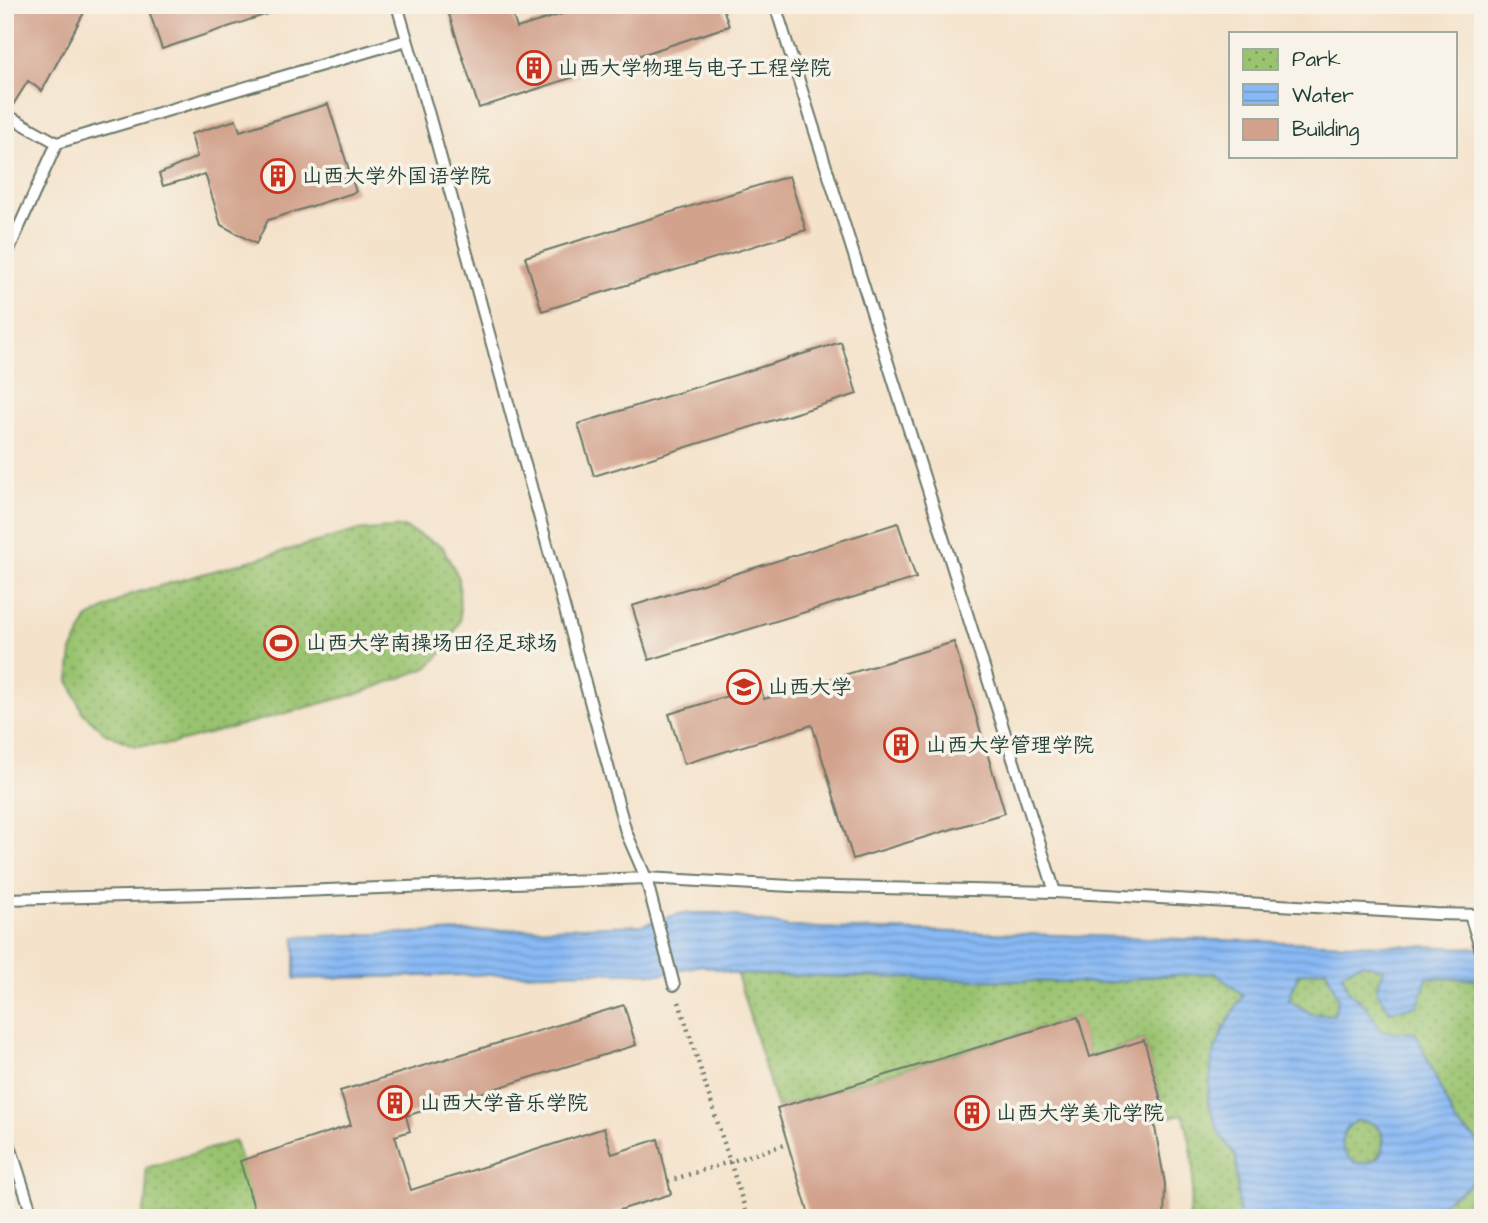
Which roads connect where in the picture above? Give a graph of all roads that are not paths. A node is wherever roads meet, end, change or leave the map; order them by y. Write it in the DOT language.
graph roads {
  1 [pos="397,5"];
  2 [pos="775,5"];
  3 [pos="407,40"];
  4 [pos="5,114"];
  5 [pos="57,143"];
  6 [pos="5,258"];
  7 [pos="646,878"];
  8 [pos="1055,892"];
  9 [pos="5,899"];
  10 [pos="1469,915"];
  11 [pos="1483,915"];
  12 [pos="1483,957"];
  13 [pos="674,985"];
  14 [pos="5,1130"];
  15 [pos="33,1218"];
  1 -- 3 [label="lane"];
  2 -- 8 [label="lane"];
  3 -- 5 [label="lane"];
  3 -- 7 [label="lane"];
  4 -- 5 [label="lane"];
  5 -- 6 [label="lane"];
  7 -- 8 [label="lane"];
  7 -- 9 [label="lane"];
  7 -- 13 [label="lane"];
  8 -- 10 [label="lane"];
  10 -- 11 [label="lane"];
  10 -- 12 [label="lane"];
  14 -- 15 [label="lane"];
}
